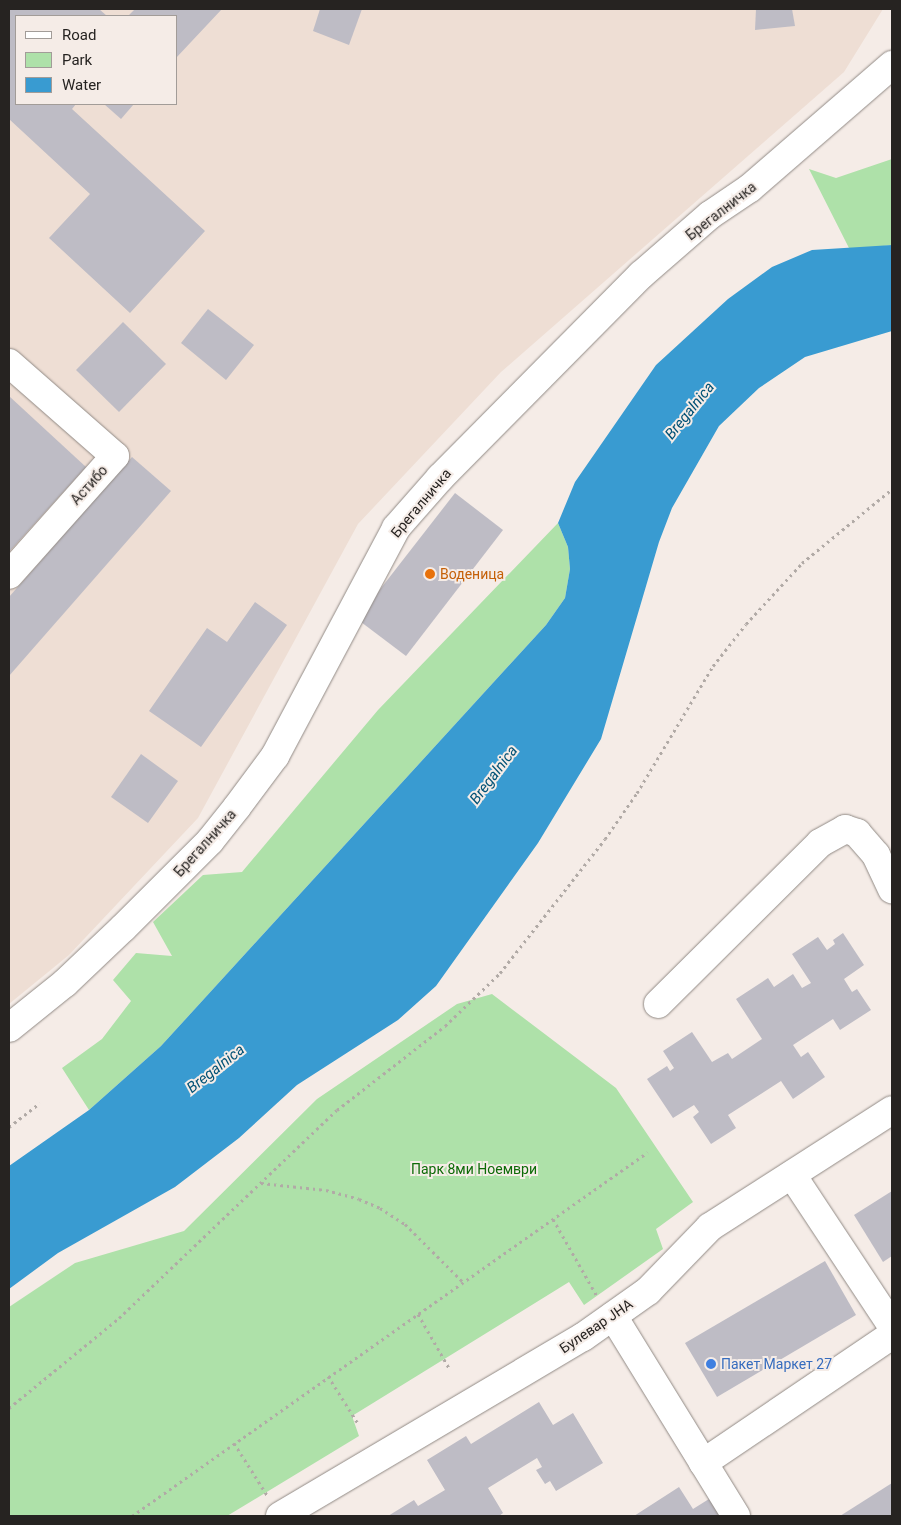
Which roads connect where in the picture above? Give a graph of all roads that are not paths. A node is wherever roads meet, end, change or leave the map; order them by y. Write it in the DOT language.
graph roads {
  1 [pos="892,65"];
  2 [pos="9,363"];
  3 [pos="9,576"];
  4 [pos="892,890"];
  5 [pos="658,1004"];
  6 [pos="9,1028"];
  7 [pos="892,1110"];
  8 [pos="792,1175"];
  9 [pos="607,1309"];
  10 [pos="892,1326"];
  11 [pos="892,1335"];
  12 [pos="703,1463"];
  13 [pos="275,1508"];
  14 [pos="736,1516"];
  1 -- 6 [label="street, Брегалничка"];
  2 -- 3 [label="street, Астибо"];
  4 -- 5 [label="street"];
  7 -- 8 [label="street, Булевар ЈНА"];
  8 -- 9 [label="street, Булевар ЈНА"];
  8 -- 10 [label="street"];
  9 -- 12 [label="street"];
  9 -- 13 [label="street, Булевар ЈНА"];
  11 -- 12 [label="street"];
  12 -- 14 [label="street"];
}
